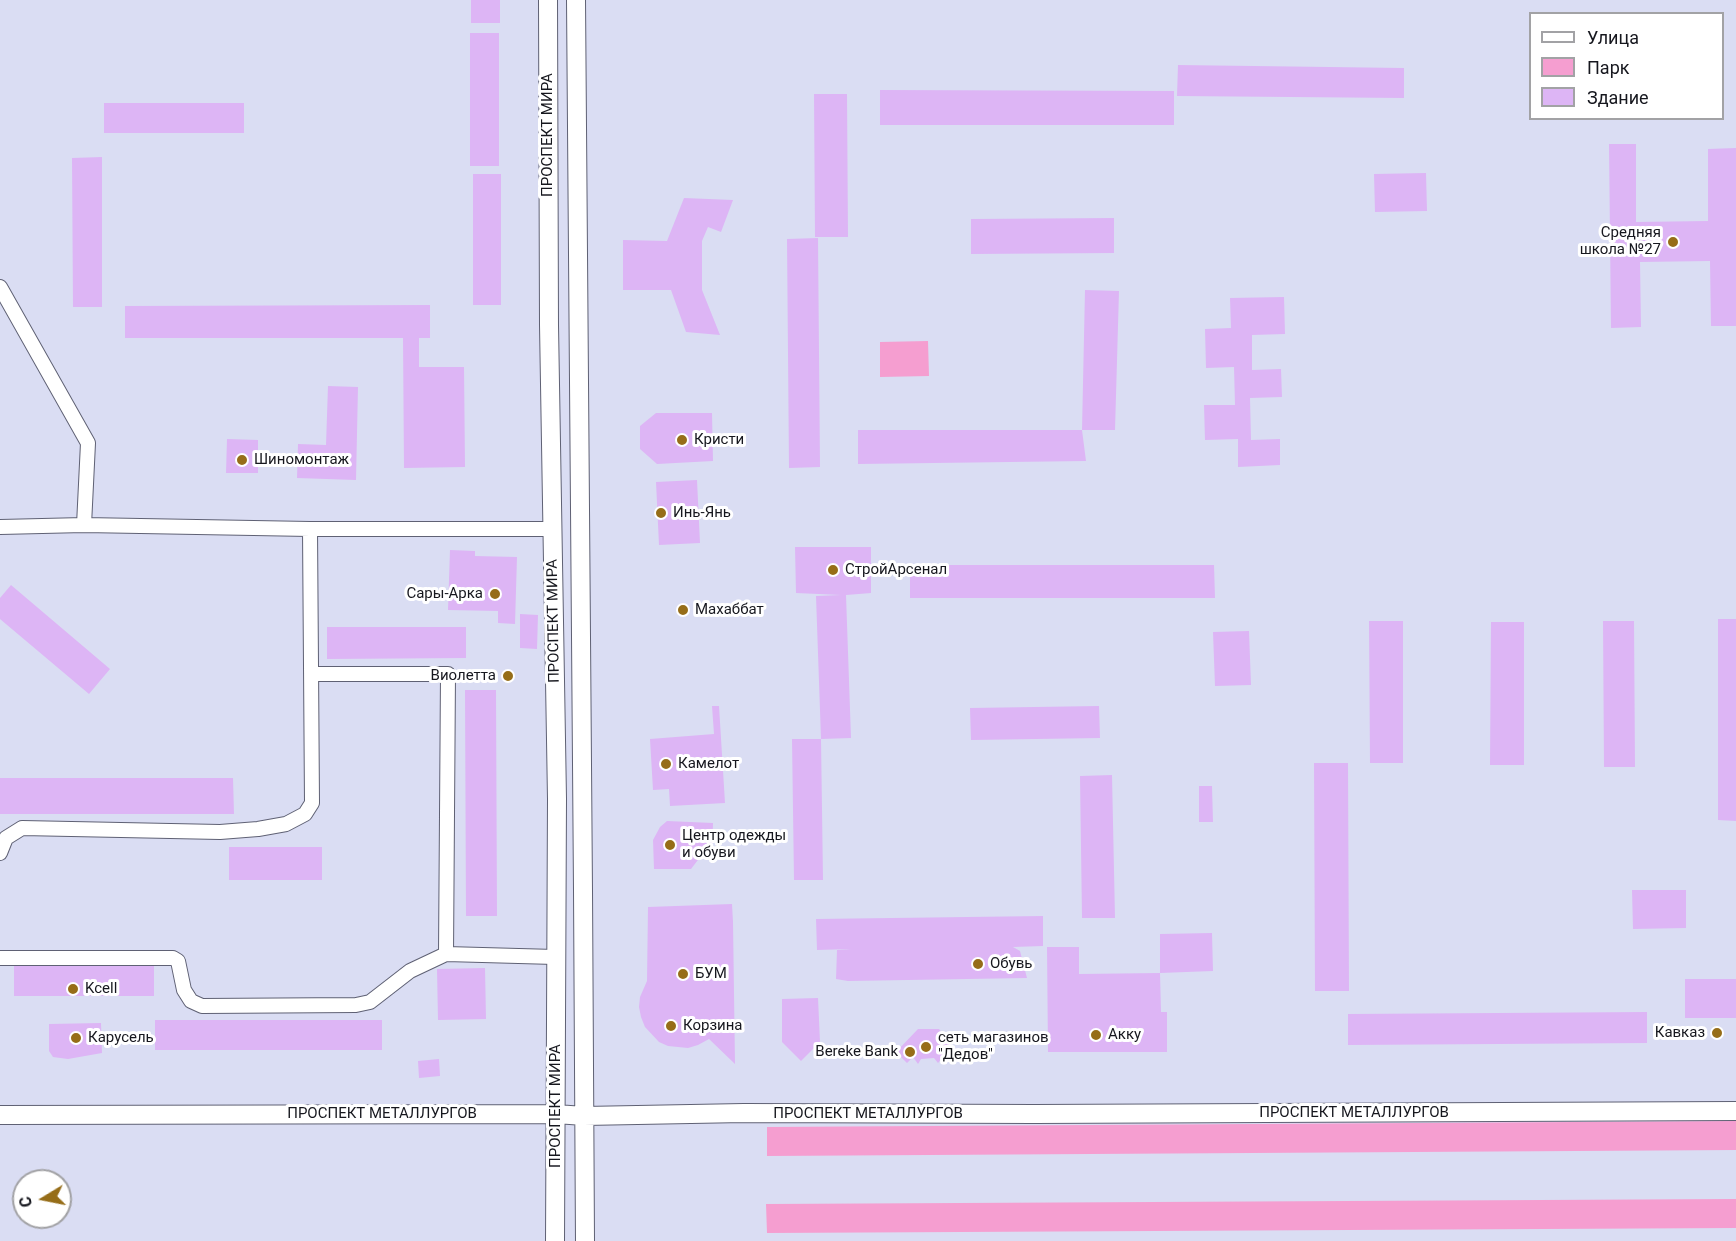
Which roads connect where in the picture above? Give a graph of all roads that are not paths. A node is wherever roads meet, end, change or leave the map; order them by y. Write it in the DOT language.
graph roads {
  1 [pos="548,0"];
  2 [pos="576,0"];
  3 [pos="0,287"];
  4 [pos="84,525"];
  5 [pos="0,527"];
  6 [pos="310,529"];
  7 [pos="552,529"];
  8 [pos="311,674"];
  9 [pos="557,800"];
  10 [pos="0,853"];
  11 [pos="584,890"];
  12 [pos="446,954"];
  13 [pos="0,957"];
  14 [pos="555,957"];
  15 [pos="1736,1111"];
  16 [pos="556,1113"];
  17 [pos="0,1115"];
  18 [pos="584,1116"];
  19 [pos="555,1241"];
  20 [pos="585,1241"];
  1 -- 7 [label="main road, ПРОСПЕКТ МИРА"];
  2 -- 11 [label="main road, ПРОСПЕКТ МИРА"];
  3 -- 4 [label="street"];
  4 -- 5 [label="street"];
  4 -- 6 [label="street"];
  6 -- 7 [label="street"];
  6 -- 8 [label="street"];
  7 -- 9 [label="main road, ПРОСПЕКТ МИРА"];
  8 -- 10 [label="street"];
  8 -- 12 [label="street"];
  9 -- 11 [label="main road"];
  9 -- 14 [label="main road, ПРОСПЕКТ МИРА"];
  11 -- 18 [label="main road, ПРОСПЕКТ МИРА"];
  12 -- 13 [label="street"];
  12 -- 14 [label="street"];
  14 -- 16 [label="main road, ПРОСПЕКТ МИРА"];
  15 -- 18 [label="main road, ПРОСПЕКТ МЕТАЛЛУРГОВ"];
  16 -- 17 [label="main road, ПРОСПЕКТ МЕТАЛЛУРГОВ"];
  16 -- 18 [label="main road, ПРОСПЕКТ МЕТАЛЛУРГОВ"];
  16 -- 19 [label="main road, ПРОСПЕКТ МИРА"];
  18 -- 20 [label="main road, ПРОСПЕКТ МИРА"];
}
